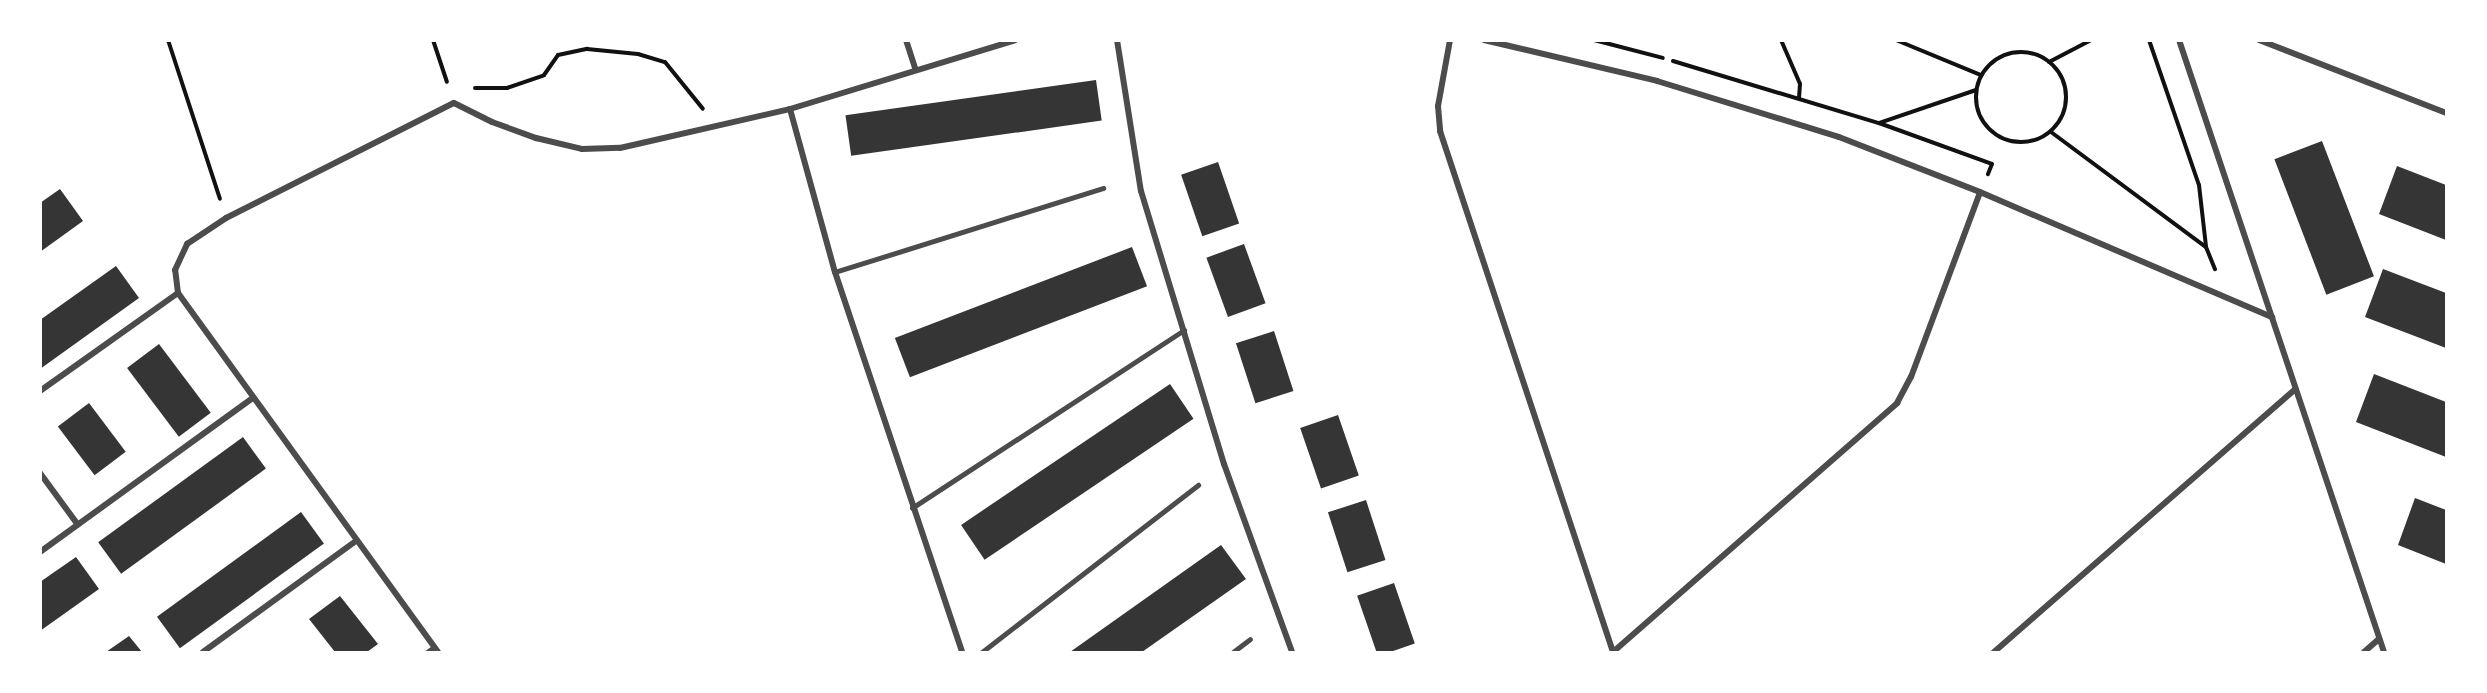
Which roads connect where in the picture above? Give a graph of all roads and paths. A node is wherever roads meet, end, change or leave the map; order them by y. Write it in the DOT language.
graph roads {
  1 [pos="168,40"];
  2 [pos="433,40"];
  3 [pos="906,40"];
  4 [pos="1015,40"];
  5 [pos="1117,40"];
  6 [pos="1450,40"];
  7 [pos="1484,40"];
  8 [pos="1594,40"];
  9 [pos="1781,40"];
  10 [pos="1896,40"];
  11 [pos="2091,40"];
  12 [pos="2149,40"];
  13 [pos="2180,40"];
  14 [pos="2259,40"];
  15 [pos="2049,62"];
  16 [pos="915,68"];
  17 [pos="1981,75"];
  18 [pos="1976,90"];
  19 [pos="1799,98"];
  20 [pos="454,103"];
  21 [pos="790,109"];
  22 [pos="2446,113"];
  23 [pos="1879,123"];
  24 [pos="716,126"];
  25 [pos="2050,131"];
  26 [pos="1102,188"];
  27 [pos="1980,192"];
  28 [pos="226,218"];
  29 [pos="2206,247"];
  30 [pos="835,272"];
  31 [pos="178,293"];
  32 [pos="2226,298"];
  33 [pos="2272,317"];
  34 [pos="1184,330"];
  35 [pos="2296,389"];
  36 [pos="40,391"];
  37 [pos="253,398"];
  38 [pos="40,473"];
  39 [pos="1198,485"];
  40 [pos="912,508"];
  41 [pos="78,525"];
  42 [pos="357,540"];
  43 [pos="40,552"];
  44 [pos="1250,639"];
  45 [pos="2379,639"];
  46 [pos="436,650"];
  47 [pos="203,652"];
  48 [pos="427,652"];
  49 [pos="962,652"];
  50 [pos="982,652"];
  51 [pos="1233,652"];
  52 [pos="1292,652"];
  53 [pos="1613,652"];
  54 [pos="1994,652"];
  55 [pos="2364,652"];
  56 [pos="2384,652"];
  1 -- 28 [label="path"];
  2 -- 20 [label="path"];
  3 -- 16 [label="street"];
  4 -- 16 [label="street"];
  5 -- 34 [label="street"];
  6 -- 53 [label="street"];
  7 -- 27 [label="street"];
  8 -- 19 [label="path"];
  9 -- 19 [label="path"];
  10 -- 17 [label="path"];
  11 -- 15 [label="path"];
  12 -- 29 [label="path"];
  13 -- 33 [label="street"];
  14 -- 22 [label="street"];
  15 -- 17 [label="path"];
  15 -- 25 [label="path"];
  16 -- 21 [label="street"];
  17 -- 18 [label="path"];
  18 -- 23 [label="path"];
  18 -- 25 [label="path"];
  19 -- 23 [label="path"];
  20 -- 24 [label="street"];
  20 -- 24 [label="path"];
  20 -- 28 [label="street"];
  21 -- 24 [label="street"];
  21 -- 30 [label="street"];
  23 -- 27 [label="path"];
  25 -- 29 [label="path"];
  26 -- 30 [label="lane"];
  27 -- 32 [label="street"];
  27 -- 53 [label="street"];
  28 -- 31 [label="street"];
  29 -- 32 [label="path"];
  30 -- 40 [label="street"];
  31 -- 36 [label="street"];
  31 -- 37 [label="street"];
  32 -- 33 [label="street"];
  33 -- 35 [label="street"];
  34 -- 40 [label="lane"];
  34 -- 52 [label="street"];
  35 -- 45 [label="street"];
  35 -- 54 [label="street"];
  37 -- 41 [label="street"];
  37 -- 42 [label="street"];
  38 -- 41 [label="street"];
  39 -- 50 [label="lane"];
  40 -- 49 [label="street"];
  41 -- 43 [label="street"];
  42 -- 46 [label="street"];
  42 -- 47 [label="street"];
  44 -- 51 [label="lane"];
  45 -- 55 [label="street"];
  45 -- 56 [label="street"];
  46 -- 48 [label="street"];
}
